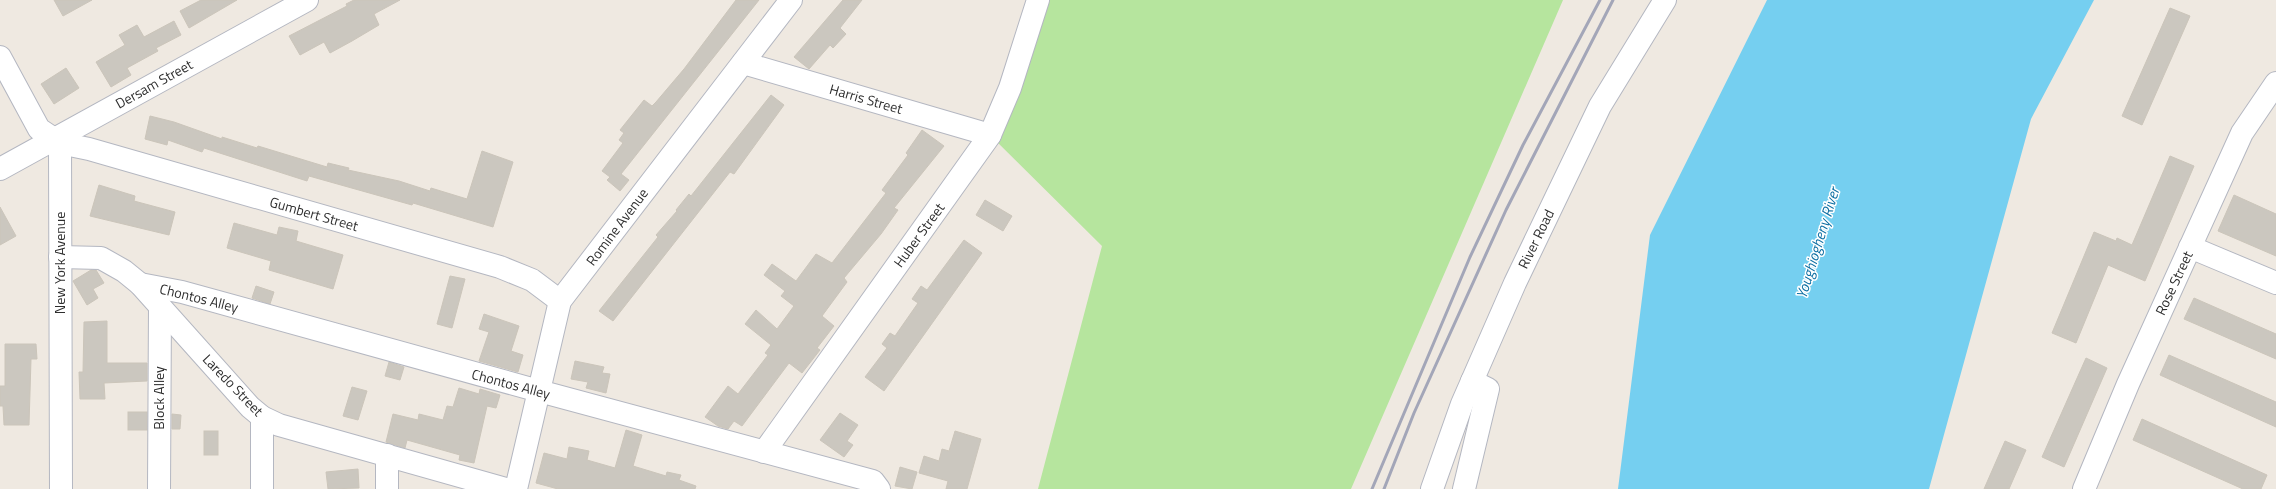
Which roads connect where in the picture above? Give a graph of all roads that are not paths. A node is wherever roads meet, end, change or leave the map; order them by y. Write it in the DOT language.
graph roads {
  1 [pos="307,0"];
  2 [pos="791,0"];
  3 [pos="1038,0"];
  4 [pos="1665,0"];
  5 [pos="0,57"];
  6 [pos="743,63"];
  7 [pos="2276,83"];
  8 [pos="990,136"];
  9 [pos="56,141"];
  10 [pos="0,169"];
  11 [pos="2190,247"];
  12 [pos="60,257"];
  13 [pos="140,284"];
  14 [pos="2276,284"];
  15 [pos="560,301"];
  16 [pos="160,306"];
  17 [pos="1472,381"];
  18 [pos="539,391"];
  19 [pos="262,417"];
  20 [pos="764,452"];
  21 [pos="387,455"];
  22 [pos="61,489"];
  23 [pos="159,489"];
  24 [pos="262,489"];
  25 [pos="387,489"];
  26 [pos="506,489"];
  27 [pos="516,489"];
  28 [pos="880,489"];
  29 [pos="1432,489"];
  30 [pos="1464,489"];
  31 [pos="2084,489"];
  1 -- 9 [label="street, Dersam Street"];
  2 -- 6 [label="street, Romine Avenue"];
  3 -- 8 [label="street, Huber Street"];
  4 -- 17 [label="street, River Road"];
  5 -- 9 [label="street"];
  6 -- 8 [label="street, Harris Street"];
  6 -- 15 [label="street, Romine Avenue"];
  7 -- 11 [label="street, Rose Street"];
  8 -- 20 [label="street, Huber Street"];
  9 -- 10 [label="street, Dersam Street"];
  9 -- 12 [label="street, New York Avenue"];
  9 -- 15 [label="street, Gumbert Street"];
  11 -- 14 [label="street"];
  11 -- 31 [label="street, Rose Street"];
  12 -- 13 [label="street, Laredo Street"];
  12 -- 22 [label="street, New York Avenue"];
  13 -- 16 [label="street, Laredo Street"];
  13 -- 18 [label="street, Chontos Alley"];
  15 -- 18 [label="street, Romine Avenue"];
  16 -- 19 [label="street, Laredo Street"];
  16 -- 23 [label="street, Block Alley"];
  17 -- 29 [label="street, River Road"];
  17 -- 30 [label="street"];
  18 -- 20 [label="street, Chontos Alley"];
  18 -- 27 [label="street, Romine Avenue"];
  19 -- 21 [label="street, Laredo Street"];
  19 -- 24 [label="street"];
  20 -- 28 [label="street, Chontos Alley"];
  21 -- 25 [label="street"];
  21 -- 26 [label="street, Laredo Street"];
}
